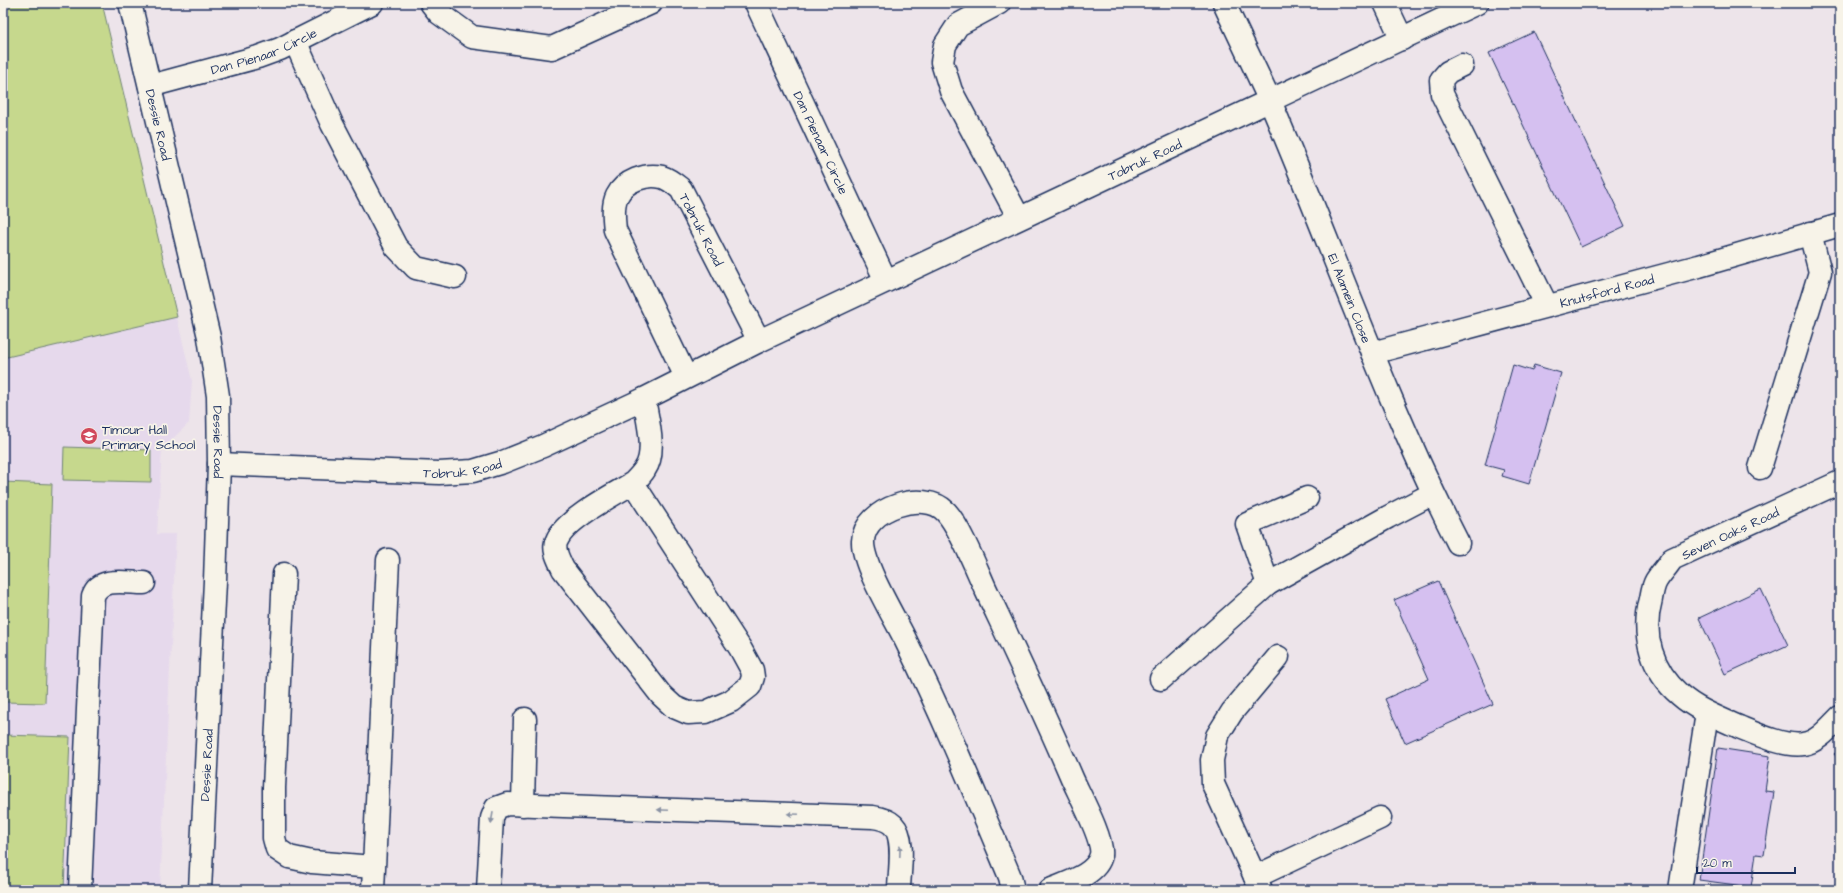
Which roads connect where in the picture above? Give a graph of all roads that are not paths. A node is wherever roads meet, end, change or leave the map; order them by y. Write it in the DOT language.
graph roads {
  1 [pos="130,3"];
  2 [pos="372,3"];
  3 [pos="431,3"];
  4 [pos="652,3"];
  5 [pos="756,3"];
  6 [pos="998,3"];
  7 [pos="1224,3"];
  8 [pos="1385,3"];
  9 [pos="1476,3"];
  10 [pos="1402,39"];
  11 [pos="295,41"];
  12 [pos="1462,65"];
  13 [pos="150,86"];
  14 [pos="1269,101"];
  15 [pos="1019,218"];
  16 [pos="1840,225"];
  17 [pos="1810,233"];
  18 [pos="455,277"];
  19 [pos="886,281"];
  20 [pos="1547,306"];
  21 [pos="759,341"];
  22 [pos="1372,353"];
  23 [pos="686,377"];
  24 [pos="644,399"];
  25 [pos="219,464"];
  26 [pos="1760,468"];
  27 [pos="633,483"];
  28 [pos="1838,487"];
  29 [pos="1432,494"];
  30 [pos="1307,498"];
  31 [pos="1458,543"];
  32 [pos="388,560"];
  33 [pos="284,574"];
  34 [pos="144,583"];
  35 [pos="1268,584"];
  36 [pos="1278,657"];
  37 [pos="1161,679"];
  38 [pos="1707,713"];
  39 [pos="1840,717"];
  40 [pos="525,719"];
  41 [pos="523,805"];
  42 [pos="1380,818"];
  43 [pos="373,867"];
  44 [pos="1258,883"];
  45 [pos="80,890"];
  46 [pos="200,890"];
  47 [pos="372,890"];
  48 [pos="488,890"];
  49 [pos="899,890"];
  50 [pos="1013,890"];
  51 [pos="1050,890"];
  52 [pos="1680,890"];
  1 -- 13 [label="street, Dessie Road"];
  2 -- 11 [label="street, Dan Pienaar Circle"];
  3 -- 4 [label="street"];
  5 -- 19 [label="street, Dan Pienaar Circle"];
  6 -- 15 [label="street"];
  7 -- 14 [label="street"];
  8 -- 10 [label="street"];
  9 -- 10 [label="street, Tobruk Road"];
  10 -- 14 [label="street, Tobruk Road"];
  11 -- 13 [label="street, Dan Pienaar Circle"];
  11 -- 18 [label="street"];
  12 -- 20 [label="street"];
  13 -- 25 [label="street, Dessie Road"];
  14 -- 15 [label="street, Tobruk Road"];
  14 -- 22 [label="street, El Alamein Close"];
  15 -- 19 [label="street, Tobruk Road"];
  16 -- 17 [label="street, Knutsford Road"];
  17 -- 20 [label="street, Knutsford Road"];
  17 -- 26 [label="street"];
  19 -- 21 [label="street, Tobruk Road"];
  20 -- 22 [label="street, Knutsford Road"];
  21 -- 23 [label="street, Tobruk Road"];
  21 -- 23 [label="street, Tobruk Road"];
  22 -- 29 [label="street, El Alamein Close"];
  23 -- 24 [label="street, Tobruk Road"];
  24 -- 25 [label="street, Tobruk Road"];
  24 -- 27 [label="street"];
  25 -- 46 [label="street, Dessie Road"];
  27 -- 27 [label="street"];
  28 -- 38 [label="street, Seven Oaks Road"];
  29 -- 31 [label="street, El Alamein Close"];
  29 -- 35 [label="street"];
  30 -- 35 [label="street"];
  32 -- 43 [label="street"];
  33 -- 43 [label="street"];
  34 -- 45 [label="street"];
  35 -- 37 [label="street"];
  36 -- 44 [label="street"];
  38 -- 39 [label="street, Seven Oaks Road"];
  38 -- 52 [label="street"];
  40 -- 41 [label="street"];
  41 -- 48 [label="street, one-way"];
  49 -- 41 [label="street, one-way"];
  42 -- 44 [label="street"];
  43 -- 47 [label="street"];
  50 -- 51 [label="street"];
}
